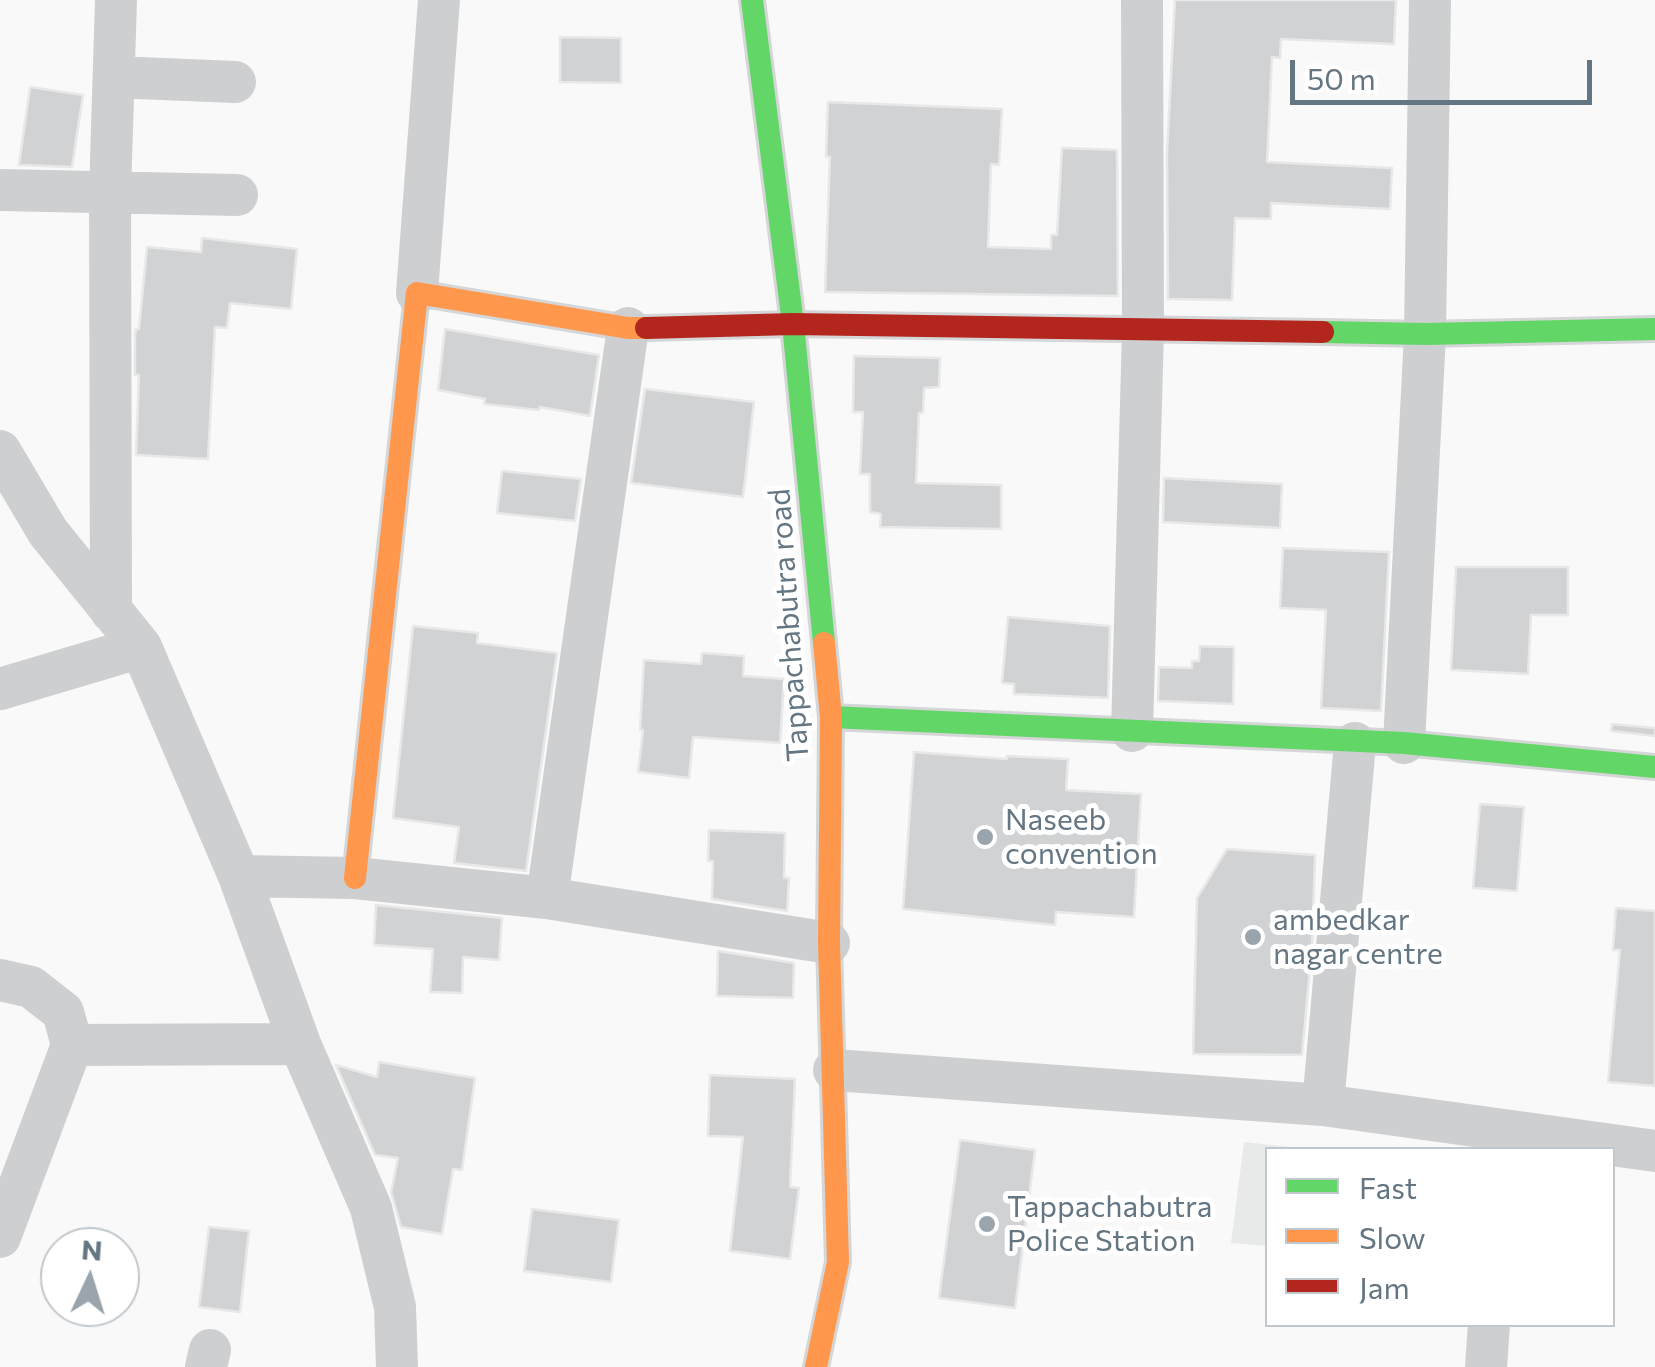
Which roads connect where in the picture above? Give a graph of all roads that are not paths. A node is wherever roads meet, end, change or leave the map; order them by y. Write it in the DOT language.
graph roads {
  1 [pos="116,0"];
  2 [pos="439,0"];
  3 [pos="752,0"];
  4 [pos="1142,0"];
  5 [pos="1430,0"];
  6 [pos="114,77"];
  7 [pos="234,82"];
  8 [pos="0,190"];
  9 [pos="110,193"];
  10 [pos="237,195"];
  11 [pos="417,293"];
  12 [pos="793,324"];
  13 [pos="628,328"];
  14 [pos="1655,329"];
  15 [pos="1143,330"];
  16 [pos="1425,334"];
  17 [pos="0,450"];
  18 [pos="0,517"];
  19 [pos="48,532"];
  20 [pos="112,611"];
  21 [pos="141,647"];
  22 [pos="0,689"];
  23 [pos="831,718"];
  24 [pos="1132,731"];
  25 [pos="1355,744"];
  26 [pos="1404,744"];
  27 [pos="1655,767"];
  28 [pos="239,876"];
  29 [pos="355,878"];
  30 [pos="548,898"];
  31 [pos="828,943"];
  32 [pos="0,980"];
  33 [pos="300,1044"];
  34 [pos="72,1045"];
  35 [pos="834,1070"];
  36 [pos="1324,1105"];
  37 [pos="1502,1140"];
  38 [pos="1599,1147"];
  39 [pos="1615,1148"];
  40 [pos="1655,1151"];
  41 [pos="0,1237"];
  42 [pos="1489,1327"];
  43 [pos="397,1367"];
  44 [pos="816,1367"];
  45 [pos="1486,1367"];
  1 -- 6 [label="street"];
  2 -- 11 [label="street"];
  3 -- 12 [label="street, Tappachabutra road"];
  4 -- 15 [label="street"];
  5 -- 16 [label="street"];
  6 -- 7 [label="street"];
  6 -- 9 [label="street"];
  8 -- 9 [label="street"];
  9 -- 10 [label="street"];
  9 -- 20 [label="street"];
  11 -- 13 [label="street"];
  11 -- 29 [label="street"];
  12 -- 13 [label="street"];
  12 -- 15 [label="street"];
  12 -- 23 [label="street, Tappachabutra road"];
  13 -- 30 [label="street"];
  14 -- 16 [label="street"];
  15 -- 16 [label="street"];
  15 -- 24 [label="street"];
  16 -- 26 [label="street"];
  17 -- 19 [label="street"];
  18 -- 19 [label="street"];
  19 -- 20 [label="street"];
  20 -- 21 [label="street"];
  21 -- 22 [label="street"];
  21 -- 28 [label="street"];
  23 -- 24 [label="street"];
  23 -- 31 [label="street, Tappachabutra road"];
  24 -- 25 [label="street"];
  25 -- 26 [label="street"];
  25 -- 36 [label="street"];
  26 -- 27 [label="street"];
  28 -- 29 [label="street"];
  28 -- 33 [label="street"];
  29 -- 30 [label="street"];
  30 -- 31 [label="street"];
  31 -- 35 [label="street, Tappachabutra road"];
  32 -- 34 [label="street"];
  33 -- 34 [label="street"];
  33 -- 43 [label="street"];
  34 -- 41 [label="street"];
  35 -- 36 [label="street"];
  35 -- 44 [label="street, Tappachabutra road"];
  36 -- 37 [label="street"];
  37 -- 38 [label="street"];
  39 -- 40 [label="street"];
  42 -- 45 [label="street"];
}
